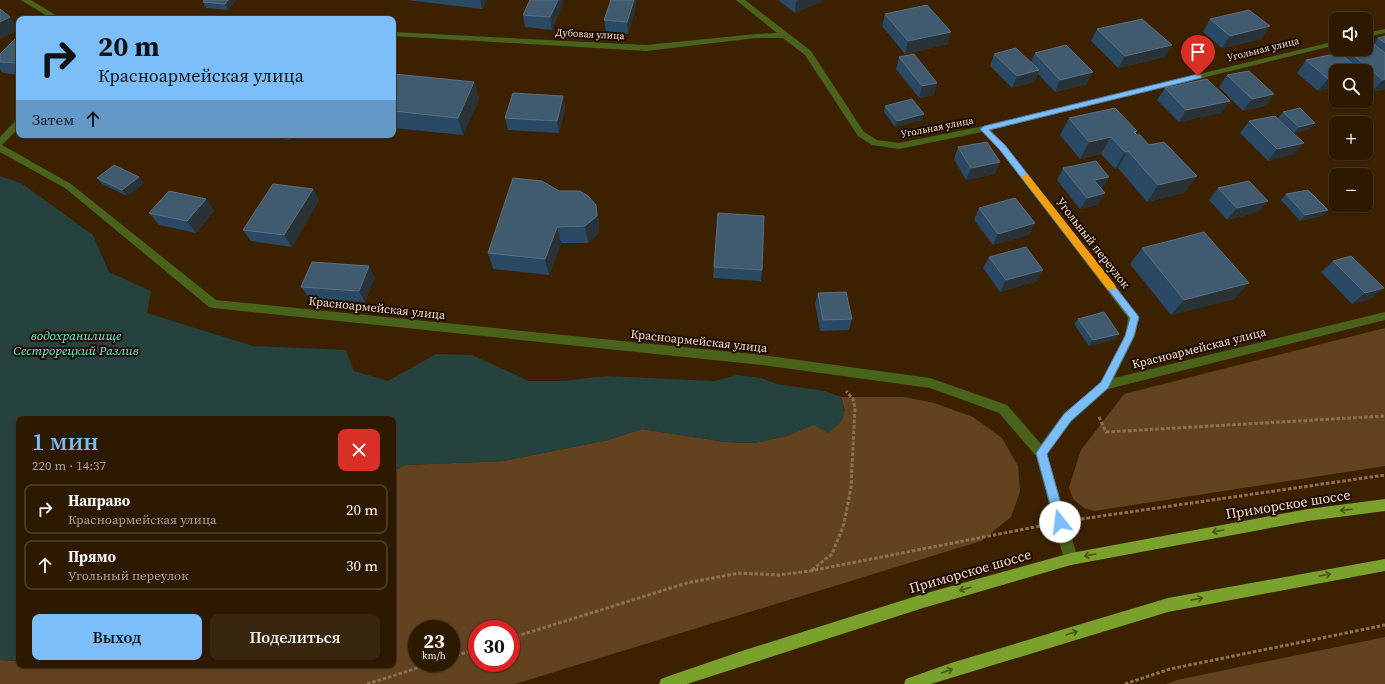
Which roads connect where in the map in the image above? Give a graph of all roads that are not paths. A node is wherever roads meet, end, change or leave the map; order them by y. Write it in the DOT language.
graph roads {
  1 [pos="25,0"];
  2 [pos="740,0"];
  3 [pos="53,16"];
  4 [pos="1385,31"];
  5 [pos="396,34"];
  6 [pos="1373,34"];
  7 [pos="786,35"];
  8 [pos="1329,45"];
  9 [pos="16,125"];
  10 [pos="984,129"];
  11 [pos="0,143"];
  12 [pos="0,148"];
  13 [pos="1385,316"];
  14 [pos="1105,385"];
  15 [pos="1041,453"];
  16 [pos="1385,505"];
  17 [pos="1071,558"];
  18 [pos="1385,564"];
  19 [pos="666,684"];
  20 [pos="911,684"];
  1 -- 3 [label="street"];
  2 -- 7 [label="street, Угольная улица"];
  4 -- 6 [label="street"];
  5 -- 7 [label="street, Дубовая улица"];
  7 -- 10 [label="street, Угольная улица"];
  8 -- 10 [label="street, Угольная улица"];
  9 -- 11 [label="street"];
  10 -- 14 [label="street, Угольный переулок"];
  12 -- 15 [label="street, Красноармейская улица"];
  13 -- 14 [label="street, Красноармейская улица"];
  14 -- 15 [label="street, Красноармейская улица"];
  15 -- 17 [label="street"];
  16 -- 17 [label="highway, Приморское шоссе, one-way"];
  17 -- 19 [label="highway, Приморское шоссе, one-way"];
  20 -- 18 [label="highway, one-way"];
}
